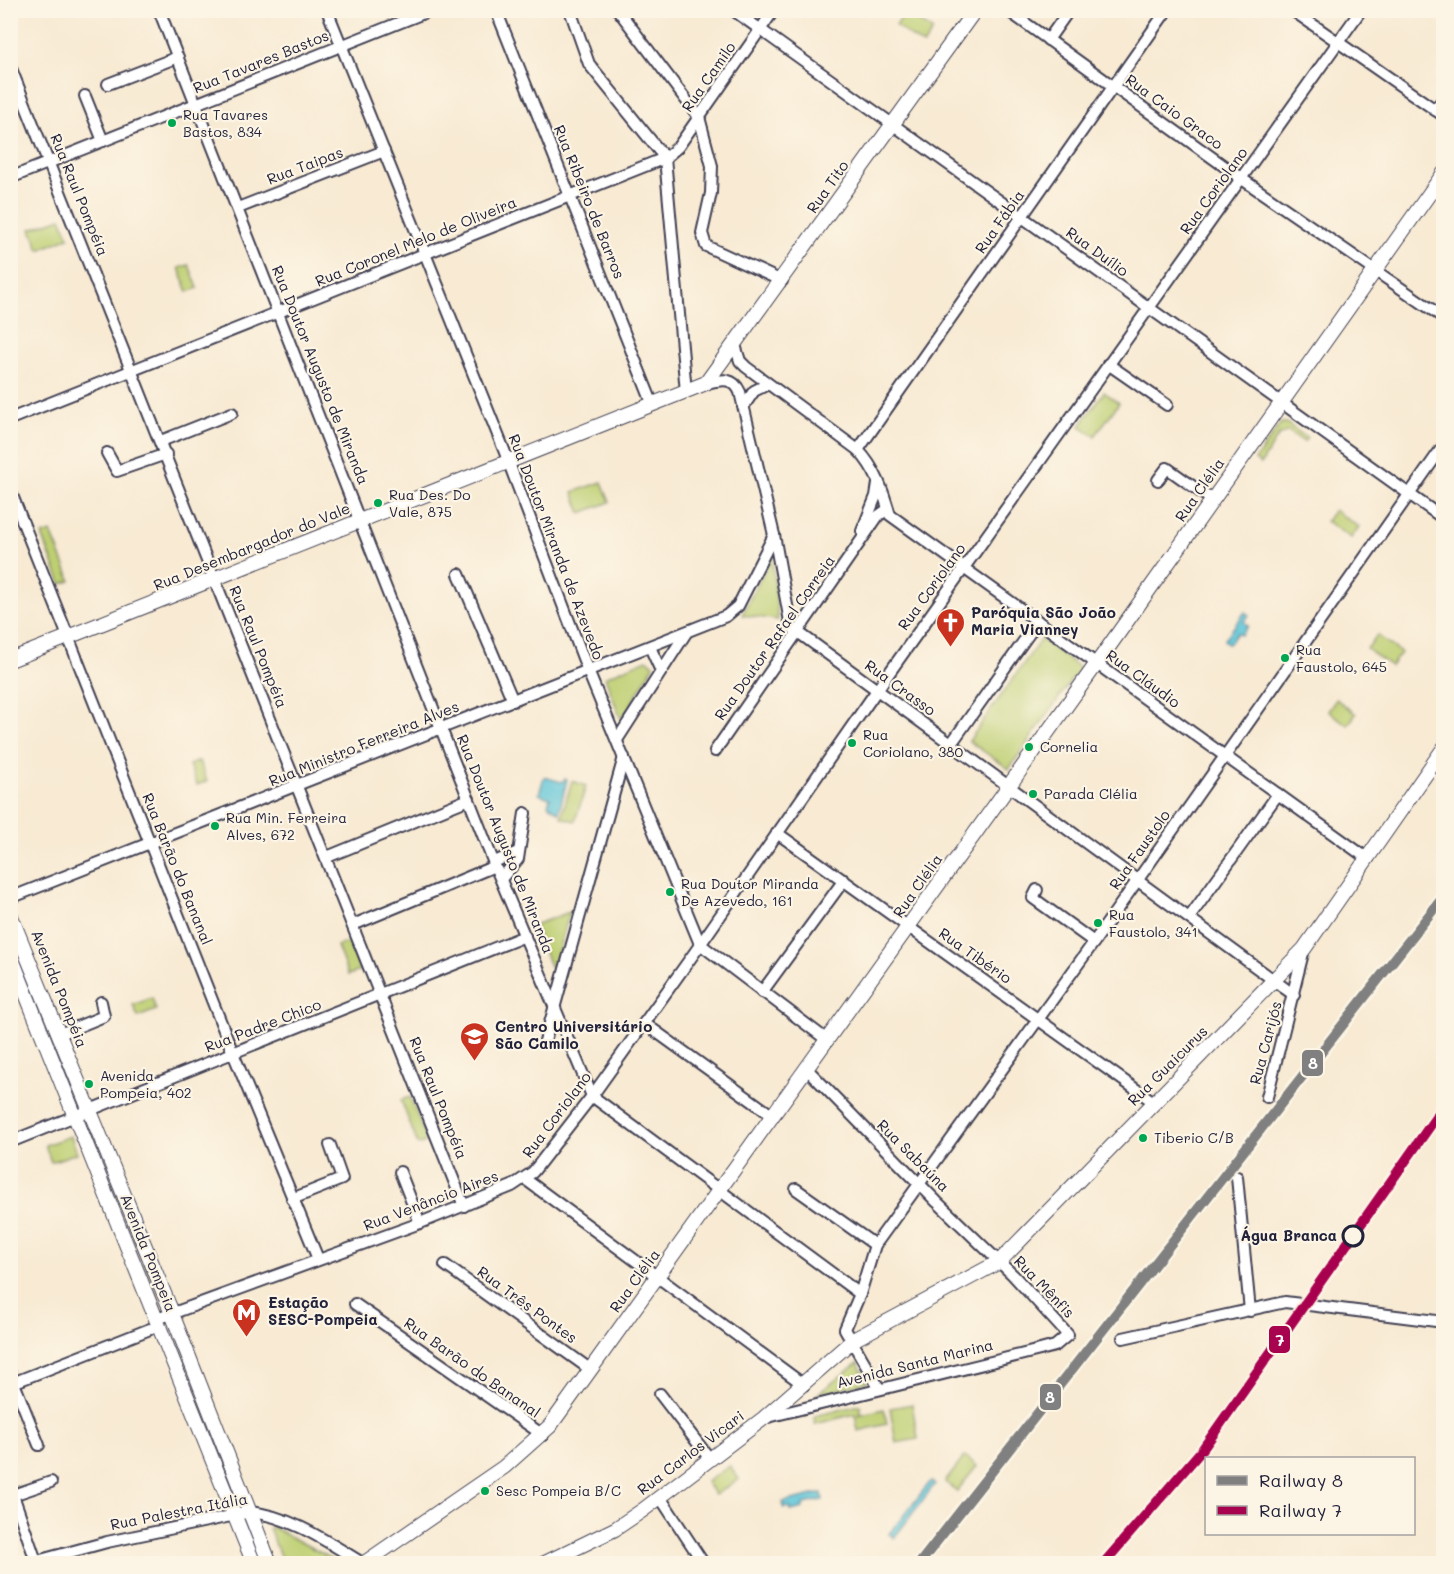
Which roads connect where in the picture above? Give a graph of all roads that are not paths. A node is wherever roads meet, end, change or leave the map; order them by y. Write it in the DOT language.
graph roads {
  1 [pos="159,10"];
  2 [pos="327,10"];
  3 [pos="430,10"];
  4 [pos="496,10"];
  5 [pos="618,10"];
  6 [pos="733,10"];
  7 [pos="774,10"];
  8 [pos="975,10"];
  9 [pos="1007,10"];
  10 [pos="1068,10"];
  11 [pos="1167,10"];
  12 [pos="1292,10"];
  13 [pos="1361,10"];
  14 [pos="574,13"];
  15 [pos="760,31"];
  16 [pos="1048,39"];
  17 [pos="1338,43"];
  18 [pos="341,46"];
  19 [pos="178,57"];
  20 [pos="10,66"];
  21 [pos="108,84"];
  22 [pos="1113,87"];
  23 [pos="85,96"];
  24 [pos="1443,98"];
  25 [pos="196,104"];
  26 [pos="1439,113"];
  27 [pos="699,117"];
  28 [pos="892,125"];
  29 [pos="103,141"];
  30 [pos="384,151"];
  31 [pos="665,158"];
  32 [pos="50,162"];
  33 [pos="1443,173"];
  34 [pos="10,178"];
  35 [pos="1242,179"];
  36 [pos="570,196"];
  37 [pos="238,208"];
  38 [pos="1022,217"];
  39 [pos="424,255"];
  40 [pos="1374,271"];
  41 [pos="782,281"];
  42 [pos="1149,308"];
  43 [pos="279,313"];
  44 [pos="1443,318"];
  45 [pos="735,345"];
  46 [pos="1108,364"];
  47 [pos="133,371"];
  48 [pos="706,383"];
  49 [pos="768,384"];
  50 [pos="686,392"];
  51 [pos="1280,404"];
  52 [pos="653,405"];
  53 [pos="1167,405"];
  54 [pos="743,407"];
  55 [pos="232,413"];
  56 [pos="10,419"];
  57 [pos="161,441"];
  58 [pos="1443,445"];
  59 [pos="858,450"];
  60 [pos="107,453"];
  61 [pos="166,454"];
  62 [pos="509,463"];
  63 [pos="878,480"];
  64 [pos="1158,480"];
  65 [pos="10,490"];
  66 [pos="1409,494"];
  67 [pos="1212,500"];
  68 [pos="888,509"];
  69 [pos="1443,519"];
  70 [pos="361,522"];
  71 [pos="774,535"];
  72 [pos="860,542"];
  73 [pos="964,568"];
  74 [pos="459,574"];
  75 [pos="215,580"];
  76 [pos="1038,621"];
  77 [pos="798,632"];
  78 [pos="686,633"];
  79 [pos="68,638"];
  80 [pos="650,647"];
  81 [pos="10,660"];
  82 [pos="1096,664"];
  83 [pos="588,671"];
  84 [pos="661,671"];
  85 [pos="877,690"];
  86 [pos="513,701"];
  87 [pos="442,729"];
  88 [pos="617,740"];
  89 [pos="951,744"];
  90 [pos="1443,748"];
  91 [pos="715,751"];
  92 [pos="1225,756"];
  93 [pos="624,757"];
  94 [pos="634,781"];
  95 [pos="298,786"];
  96 [pos="1009,786"];
  97 [pos="614,794"];
  98 [pos="1278,794"];
  99 [pos="469,799"];
  100 [pos="525,813"];
  101 [pos="777,833"];
  102 [pos="150,843"];
  103 [pos="518,852"];
  104 [pos="327,857"];
  105 [pos="1368,860"];
  106 [pos="495,864"];
  107 [pos="501,879"];
  108 [pos="844,880"];
  109 [pos="1138,880"];
  110 [pos="1037,890"];
  111 [pos="10,898"];
  112 [pos="10,914"];
  113 [pos="1189,918"];
  114 [pos="353,925"];
  115 [pos="909,927"];
  116 [pos="525,936"];
  117 [pos="1094,942"];
  118 [pos="700,944"];
  119 [pos="1304,950"];
  120 [pos="10,954"];
  121 [pos="562,981"];
  122 [pos="1275,981"];
  123 [pos="548,992"];
  124 [pos="762,992"];
  125 [pos="1294,995"];
  126 [pos="381,996"];
  127 [pos="101,1002"];
  128 [pos="554,1008"];
  129 [pos="1039,1019"];
  130 [pos="644,1023"];
  131 [pos="60,1035"];
  132 [pos="827,1040"];
  133 [pos="544,1041"];
  134 [pos="233,1053"];
  135 [pos="807,1069"];
  136 [pos="592,1096"];
  137 [pos="1267,1097"];
  138 [pos="1155,1103"];
  139 [pos="90,1110"];
  140 [pos="76,1116"];
  141 [pos="773,1116"];
  142 [pos="10,1142"];
  143 [pos="330,1145"];
  144 [pos="400,1172"];
  145 [pos="1237,1177"];
  146 [pos="525,1179"];
  147 [pos="918,1183"];
  148 [pos="796,1189"];
  149 [pos="719,1191"];
  150 [pos="292,1199"];
  151 [pos="464,1206"];
  152 [pos="420,1223"];
  153 [pos="875,1245"];
  154 [pos="318,1259"];
  155 [pos="999,1262"];
  156 [pos="445,1265"];
  157 [pos="658,1277"];
  158 [pos="860,1294"];
  159 [pos="356,1304"];
  160 [pos="1250,1311"];
  161 [pos="172,1313"];
  162 [pos="1443,1322"];
  163 [pos="154,1324"];
  164 [pos="1068,1333"];
  165 [pos="1124,1338"];
  166 [pos="853,1340"];
  167 [pos="591,1370"];
  168 [pos="12,1380"];
  169 [pos="804,1385"];
  170 [pos="879,1388"];
  171 [pos="660,1394"];
  172 [pos="764,1418"];
  173 [pos="543,1435"];
  174 [pos="39,1445"];
  175 [pos="710,1459"];
  176 [pos="51,1482"];
  177 [pos="12,1495"];
  178 [pos="660,1497"];
  179 [pos="250,1512"];
  180 [pos="234,1514"];
  181 [pos="31,1562"];
  182 [pos="254,1563"];
  183 [pos="270,1563"];
  184 [pos="364,1563"];
  185 [pos="543,1563"];
  186 [pos="704,1563"];
  1 -- 19 [label="street, Rua Doutor Augusto de Miranda"];
  2 -- 18 [label="street, Rua Doutor Miranda de Azevedo"];
  3 -- 18 [label="street, Rua Tavares Bastos"];
  4 -- 36 [label="street, Rua Ribeiro de Barros"];
  5 -- 27 [label="street"];
  6 -- 15 [label="street, Rua Duílio"];
  7 -- 15 [label="street, Rua Camilo"];
  8 -- 28 [label="main road, Rua Tito"];
  9 -- 16 [label="street, Rua Caio Graco"];
  10 -- 16 [label="street"];
  11 -- 22 [label="street, Rua Fábia"];
  12 -- 17 [label="street"];
  13 -- 17 [label="street, Rua Coriolano"];
  14 -- 31 [label="street"];
  15 -- 27 [label="street, Rua Camilo"];
  15 -- 28 [label="street, Rua Duílio"];
  16 -- 22 [label="street, Rua Caio Graco"];
  17 -- 26 [label="street"];
  17 -- 35 [label="street, Rua Coriolano"];
  18 -- 25 [label="street, Rua Tavares Bastos"];
  18 -- 30 [label="street, Rua Doutor Miranda de Azevedo"];
  19 -- 21 [label="street"];
  19 -- 25 [label="street, Rua Doutor Augusto de Miranda"];
  20 -- 32 [label="street, Rua Raul Pompéia"];
  22 -- 35 [label="street, Rua Caio Graco"];
  22 -- 38 [label="street, Rua Fábia"];
  23 -- 29 [label="street"];
  24 -- 26 [label="street"];
  25 -- 29 [label="street, Rua Tavares Bastos"];
  25 -- 37 [label="street, Rua Doutor Augusto de Miranda"];
  27 -- 31 [label="street, Rua Camilo"];
  27 -- 41 [label="street"];
  28 -- 38 [label="street, Rua Duílio"];
  28 -- 41 [label="main road, Rua Tito"];
  29 -- 32 [label="street, Rua Tavares Bastos"];
  30 -- 37 [label="street, Rua Taipas"];
  30 -- 39 [label="street, Rua Doutor Miranda de Azevedo"];
  31 -- 36 [label="street, Rua Coronel Melo de Oliveira"];
  31 -- 50 [label="street"];
  32 -- 34 [label="street, Rua Tavares Bastos"];
  32 -- 47 [label="street, Rua Raul Pompéia"];
  33 -- 40 [label="main road, Rua Clélia"];
  35 -- 40 [label="street, Rua Caio Graco"];
  35 -- 42 [label="street, Rua Coriolano"];
  36 -- 39 [label="street, Rua Coronel Melo de Oliveira"];
  36 -- 52 [label="street, Rua Ribeiro de Barros"];
  37 -- 43 [label="street, Rua Doutor Augusto de Miranda"];
  38 -- 42 [label="street, Rua Duílio"];
  38 -- 59 [label="street, Rua Fábia"];
  39 -- 43 [label="street, Rua Coronel Melo de Oliveira"];
  39 -- 62 [label="street, Rua Doutor Miranda de Azevedo"];
  40 -- 44 [label="street, Rua Caio Graco"];
  40 -- 51 [label="main road, Rua Clélia"];
  41 -- 45 [label="main road, Rua Tito"];
  42 -- 46 [label="street, Rua Coriolano"];
  42 -- 51 [label="street, Rua Duílio"];
  43 -- 47 [label="street, Rua Coronel Melo de Oliveira"];
  43 -- 70 [label="street, Rua Doutor Augusto de Miranda"];
  45 -- 48 [label="main road, Rua Tito"];
  45 -- 49 [label="street, Rua Cláudio"];
  46 -- 53 [label="street"];
  46 -- 73 [label="street, Rua Coriolano"];
  47 -- 56 [label="street, Rua Coronel Melo de Oliveira"];
  47 -- 57 [label="street, Rua Raul Pompéia"];
  48 -- 50 [label="main road, Rua Desembargador do Vale"];
  48 -- 54 [label="street"];
  49 -- 54 [label="street"];
  49 -- 59 [label="street, Rua Cláudio"];
  50 -- 52 [label="main road, Rua Desembargador do Vale"];
  51 -- 66 [label="street, Rua Duílio"];
  51 -- 67 [label="main road, Rua Clélia"];
  52 -- 62 [label="main road, Rua Desembargador do Vale"];
  54 -- 71 [label="street"];
  55 -- 57 [label="street"];
  57 -- 61 [label="street, Rua Raul Pompéia"];
  58 -- 66 [label="street, Rua Faustolo"];
  59 -- 63 [label="street, Rua Cláudio"];
  60 -- 61 [label="street"];
  61 -- 75 [label="street, Rua Raul Pompéia"];
  62 -- 70 [label="main road, Rua Desembargador do Vale"];
  62 -- 83 [label="street, Rua Doutor Miranda de Azevedo"];
  63 -- 68 [label="street, Rua Cláudio"];
  63 -- 72 [label="street, Rua Doutor Rafael Correia"];
  64 -- 67 [label="street"];
  65 -- 79 [label="street, Rua Barão do Bananal"];
  66 -- 69 [label="street, Rua Duílio"];
  66 -- 92 [label="street, Rua Faustolo"];
  67 -- 82 [label="main road, Rua Clélia"];
  68 -- 72 [label="street, Rua Doutor Rafael Correia"];
  68 -- 73 [label="street, Rua Cláudio"];
  70 -- 75 [label="main road, Rua Desembargador do Vale"];
  70 -- 87 [label="street, Rua Doutor Augusto de Miranda"];
  71 -- 77 [label="street"];
  71 -- 78 [label="street, Rua Ministro Ferreira Alves"];
  72 -- 77 [label="street, Rua Doutor Rafael Correia"];
  73 -- 76 [label="street, Rua Cláudio"];
  73 -- 85 [label="street, Rua Coriolano"];
  74 -- 86 [label="street"];
  75 -- 79 [label="main road, Rua Desembargador do Vale"];
  75 -- 95 [label="street, Rua Raul Pompéia"];
  76 -- 82 [label="street, Rua Cláudio"];
  76 -- 89 [label="street"];
  77 -- 85 [label="street, Rua Crasso"];
  77 -- 91 [label="street, Rua Doutor Rafael Correia"];
  78 -- 80 [label="street, Rua Ministro Ferreira Alves"];
  78 -- 84 [label="street"];
  79 -- 81 [label="main road, Rua Desembargador do Vale"];
  79 -- 102 [label="street, Rua Barão do Bananal"];
  80 -- 83 [label="street, Rua Ministro Ferreira Alves"];
  80 -- 84 [label="street"];
  82 -- 92 [label="street, Rua Cláudio"];
  82 -- 96 [label="main road, Rua Clélia"];
  83 -- 86 [label="street, Rua Ministro Ferreira Alves"];
  83 -- 88 [label="street, Rua Doutor Miranda de Azevedo"];
  84 -- 88 [label="street"];
  85 -- 89 [label="street, Rua Crasso"];
  85 -- 101 [label="street, Rua Coriolano"];
  86 -- 87 [label="street, Rua Ministro Ferreira Alves"];
  87 -- 95 [label="street, Rua Ministro Ferreira Alves"];
  87 -- 99 [label="street, Rua Doutor Augusto de Miranda"];
  88 -- 93 [label="street, Rua Doutor Miranda de Azevedo"];
  89 -- 96 [label="street, Rua Crasso"];
  90 -- 105 [label="main road, Rua Guaicurus"];
  92 -- 98 [label="street, Rua Cláudio"];
  92 -- 109 [label="street, Rua Faustolo"];
  93 -- 94 [label="street, Rua Doutor Miranda de Azevedo"];
  93 -- 97 [label="street"];
  94 -- 97 [label="street"];
  94 -- 118 [label="street, Rua Doutor Miranda de Azevedo"];
  95 -- 102 [label="street, Rua Ministro Ferreira Alves"];
  95 -- 104 [label="street, Rua Raul Pompéia"];
  96 -- 109 [label="street, Rua Crasso"];
  96 -- 115 [label="main road, Rua Clélia"];
  97 -- 121 [label="street"];
  98 -- 105 [label="street, Rua Cláudio"];
  98 -- 113 [label="street"];
  99 -- 104 [label="street"];
  99 -- 106 [label="street, Rua Doutor Augusto de Miranda"];
  100 -- 103 [label="street"];
  101 -- 108 [label="street, Rua Tibério"];
  101 -- 118 [label="street, Rua Coriolano"];
  102 -- 111 [label="street, Rua Ministro Ferreira Alves"];
  102 -- 134 [label="street, Rua Barão do Bananal"];
  103 -- 106 [label="street"];
  103 -- 107 [label="street"];
  104 -- 114 [label="street, Rua Raul Pompéia"];
  105 -- 119 [label="main road, Rua Guaicurus"];
  106 -- 107 [label="street, Rua Doutor Augusto de Miranda"];
  106 -- 114 [label="street"];
  107 -- 116 [label="street, Rua Doutor Augusto de Miranda"];
  108 -- 115 [label="street, Rua Tibério"];
  108 -- 124 [label="street"];
  109 -- 113 [label="street, Rua Crasso"];
  109 -- 117 [label="street, Rua Faustolo"];
  110 -- 117 [label="street"];
  112 -- 131 [label="main road, Avenida Pompéia"];
  113 -- 122 [label="street, Rua Crasso"];
  114 -- 126 [label="street, Rua Raul Pompéia"];
  115 -- 129 [label="street, Rua Tibério"];
  115 -- 132 [label="main road, Rua Clélia"];
  116 -- 123 [label="street, Rua Doutor Augusto de Miranda"];
  116 -- 126 [label="street, Rua Padre Chico"];
  117 -- 129 [label="street, Rua Faustolo"];
  118 -- 124 [label="street"];
  118 -- 130 [label="street, Rua Coriolano"];
  119 -- 122 [label="main road, Rua Guaicurus"];
  119 -- 125 [label="street, Rua Carijós"];
  120 -- 140 [label="main road, Avenida Pompeia"];
  121 -- 123 [label="street"];
  121 -- 128 [label="street"];
  122 -- 125 [label="street, Rua Carijós"];
  122 -- 138 [label="main road, Rua Guaicurus"];
  123 -- 128 [label="street, Rua Doutor Augusto de Miranda"];
  124 -- 132 [label="street"];
  125 -- 137 [label="street, Rua Carijós"];
  126 -- 134 [label="street, Rua Padre Chico"];
  126 -- 151 [label="street, Rua Raul Pompéia"];
  127 -- 131 [label="street"];
  128 -- 133 [label="street"];
  128 -- 136 [label="street, Rua Doutor Augusto de Miranda"];
  129 -- 138 [label="street, Rua Tibério"];
  129 -- 147 [label="street, Rua Faustolo"];
  130 -- 136 [label="street, Rua Coriolano"];
  130 -- 141 [label="street"];
  131 -- 139 [label="main road, Avenida Pompéia"];
  132 -- 135 [label="main road, Rua Clélia"];
  134 -- 139 [label="street, Rua Padre Chico"];
  134 -- 150 [label="street, Rua Barão do Bananal"];
  135 -- 141 [label="main road, Rua Clélia"];
  135 -- 147 [label="street, Rua Sabaúna"];
  136 -- 146 [label="street, Rua Coriolano"];
  136 -- 149 [label="street, Rua Doutor Augusto de Miranda"];
  138 -- 155 [label="main road, Rua Guaicurus"];
  139 -- 140 [label="street, Rua Padre Chico"];
  139 -- 161 [label="main road, Avenida Pompeia"];
  140 -- 142 [label="street, Rua Padre Chico"];
  140 -- 163 [label="main road, Avenida Pompeia"];
  141 -- 149 [label="main road, Rua Clélia"];
  143 -- 150 [label="street"];
  144 -- 152 [label="street"];
  145 -- 160 [label="street"];
  146 -- 151 [label="street, Rua Venâncio Aires"];
  146 -- 157 [label="street"];
  147 -- 153 [label="street, Rua Faustolo"];
  147 -- 155 [label="street, Rua Sabaúna"];
  148 -- 153 [label="street"];
  149 -- 157 [label="main road, Rua Clélia"];
  149 -- 158 [label="street, Rua Doutor Augusto de Miranda"];
  150 -- 154 [label="street, Rua Barão do Bananal"];
  151 -- 152 [label="street, Rua Venâncio Aires"];
  152 -- 154 [label="street, Rua Venâncio Aires"];
  153 -- 158 [label="street, Rua Faustolo"];
  154 -- 161 [label="street, Rua Venâncio Aires"];
  155 -- 164 [label="street, Rua Mênfis"];
  155 -- 166 [label="main road, Rua Guaicurus"];
  156 -- 167 [label="street, Rua Três Pontes"];
  157 -- 167 [label="main road, Rua Clélia"];
  157 -- 169 [label="street"];
  158 -- 166 [label="street, Rua Faustolo"];
  159 -- 173 [label="street, Rua Barão do Bananal"];
  160 -- 162 [label="street"];
  160 -- 165 [label="street"];
  161 -- 163 [label="street, Rua Venâncio Aires"];
  161 -- 179 [label="main road, Avenida Pompeia"];
  163 -- 168 [label="street, Rua Venâncio Aires"];
  163 -- 180 [label="main road, Avenida Pompeia"];
  164 -- 170 [label="street, Avenida Santa Marina"];
  166 -- 169 [label="main road, Rua Guaicurus"];
  166 -- 170 [label="street"];
  167 -- 173 [label="main road, Rua Clélia"];
  168 -- 174 [label="street"];
  169 -- 172 [label="main road, Rua Carlos Vicari"];
  170 -- 172 [label="street, Avenida Santa Marina"];
  171 -- 175 [label="street"];
  172 -- 175 [label="main road, Rua Carlos Vicari"];
  173 -- 184 [label="main road, Rua Clélia"];
  175 -- 178 [label="main road, Rua Carlos Vicari"];
  176 -- 177 [label="street"];
  177 -- 181 [label="street"];
  178 -- 185 [label="main road, Rua Carlos Vicari"];
  178 -- 186 [label="street"];
  179 -- 180 [label="street, Rua Palestra Itália"];
  179 -- 183 [label="main road, Avenida Pompeia"];
  179 -- 184 [label="street, Rua Palestra Itália"];
  180 -- 181 [label="street, Rua Palestra Itália"];
  180 -- 182 [label="main road, Avenida Pompeia"];
}
